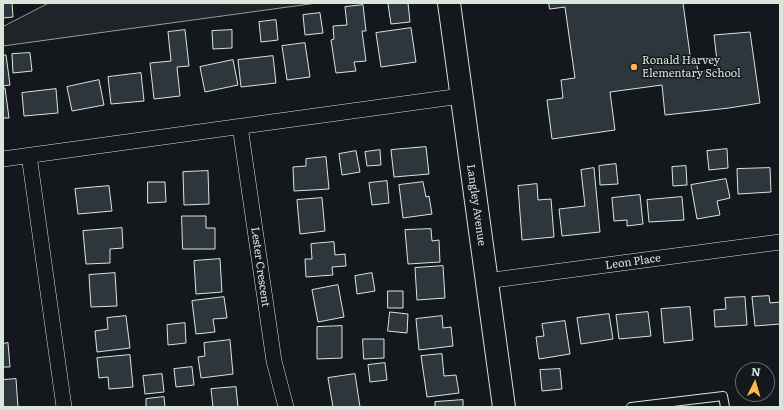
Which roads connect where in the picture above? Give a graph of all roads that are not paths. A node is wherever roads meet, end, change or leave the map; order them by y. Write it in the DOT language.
graph roads {
  1 [pos="448,3"];
  2 [pos="461,96"];
  3 [pos="240,126"];
  4 [pos="30,155"];
  5 [pos="3,159"];
  6 [pos="780,242"];
  7 [pos="486,281"];
  8 [pos="64,407"];
  9 [pos="286,407"];
  10 [pos="504,407"];
  11 [pos="631,407"];
  12 [pos="725,407"];
  1 -- 2 [label="street, Langley Avenue"];
  2 -- 3 [label="street"];
  2 -- 7 [label="street, Langley Avenue"];
  3 -- 4 [label="street"];
  3 -- 9 [label="street, Lester Crescent"];
  4 -- 5 [label="street"];
  4 -- 8 [label="street"];
  6 -- 7 [label="street, Leon Place"];
  7 -- 10 [label="street, Langley Avenue"];
  11 -- 12 [label="lane"];
}
